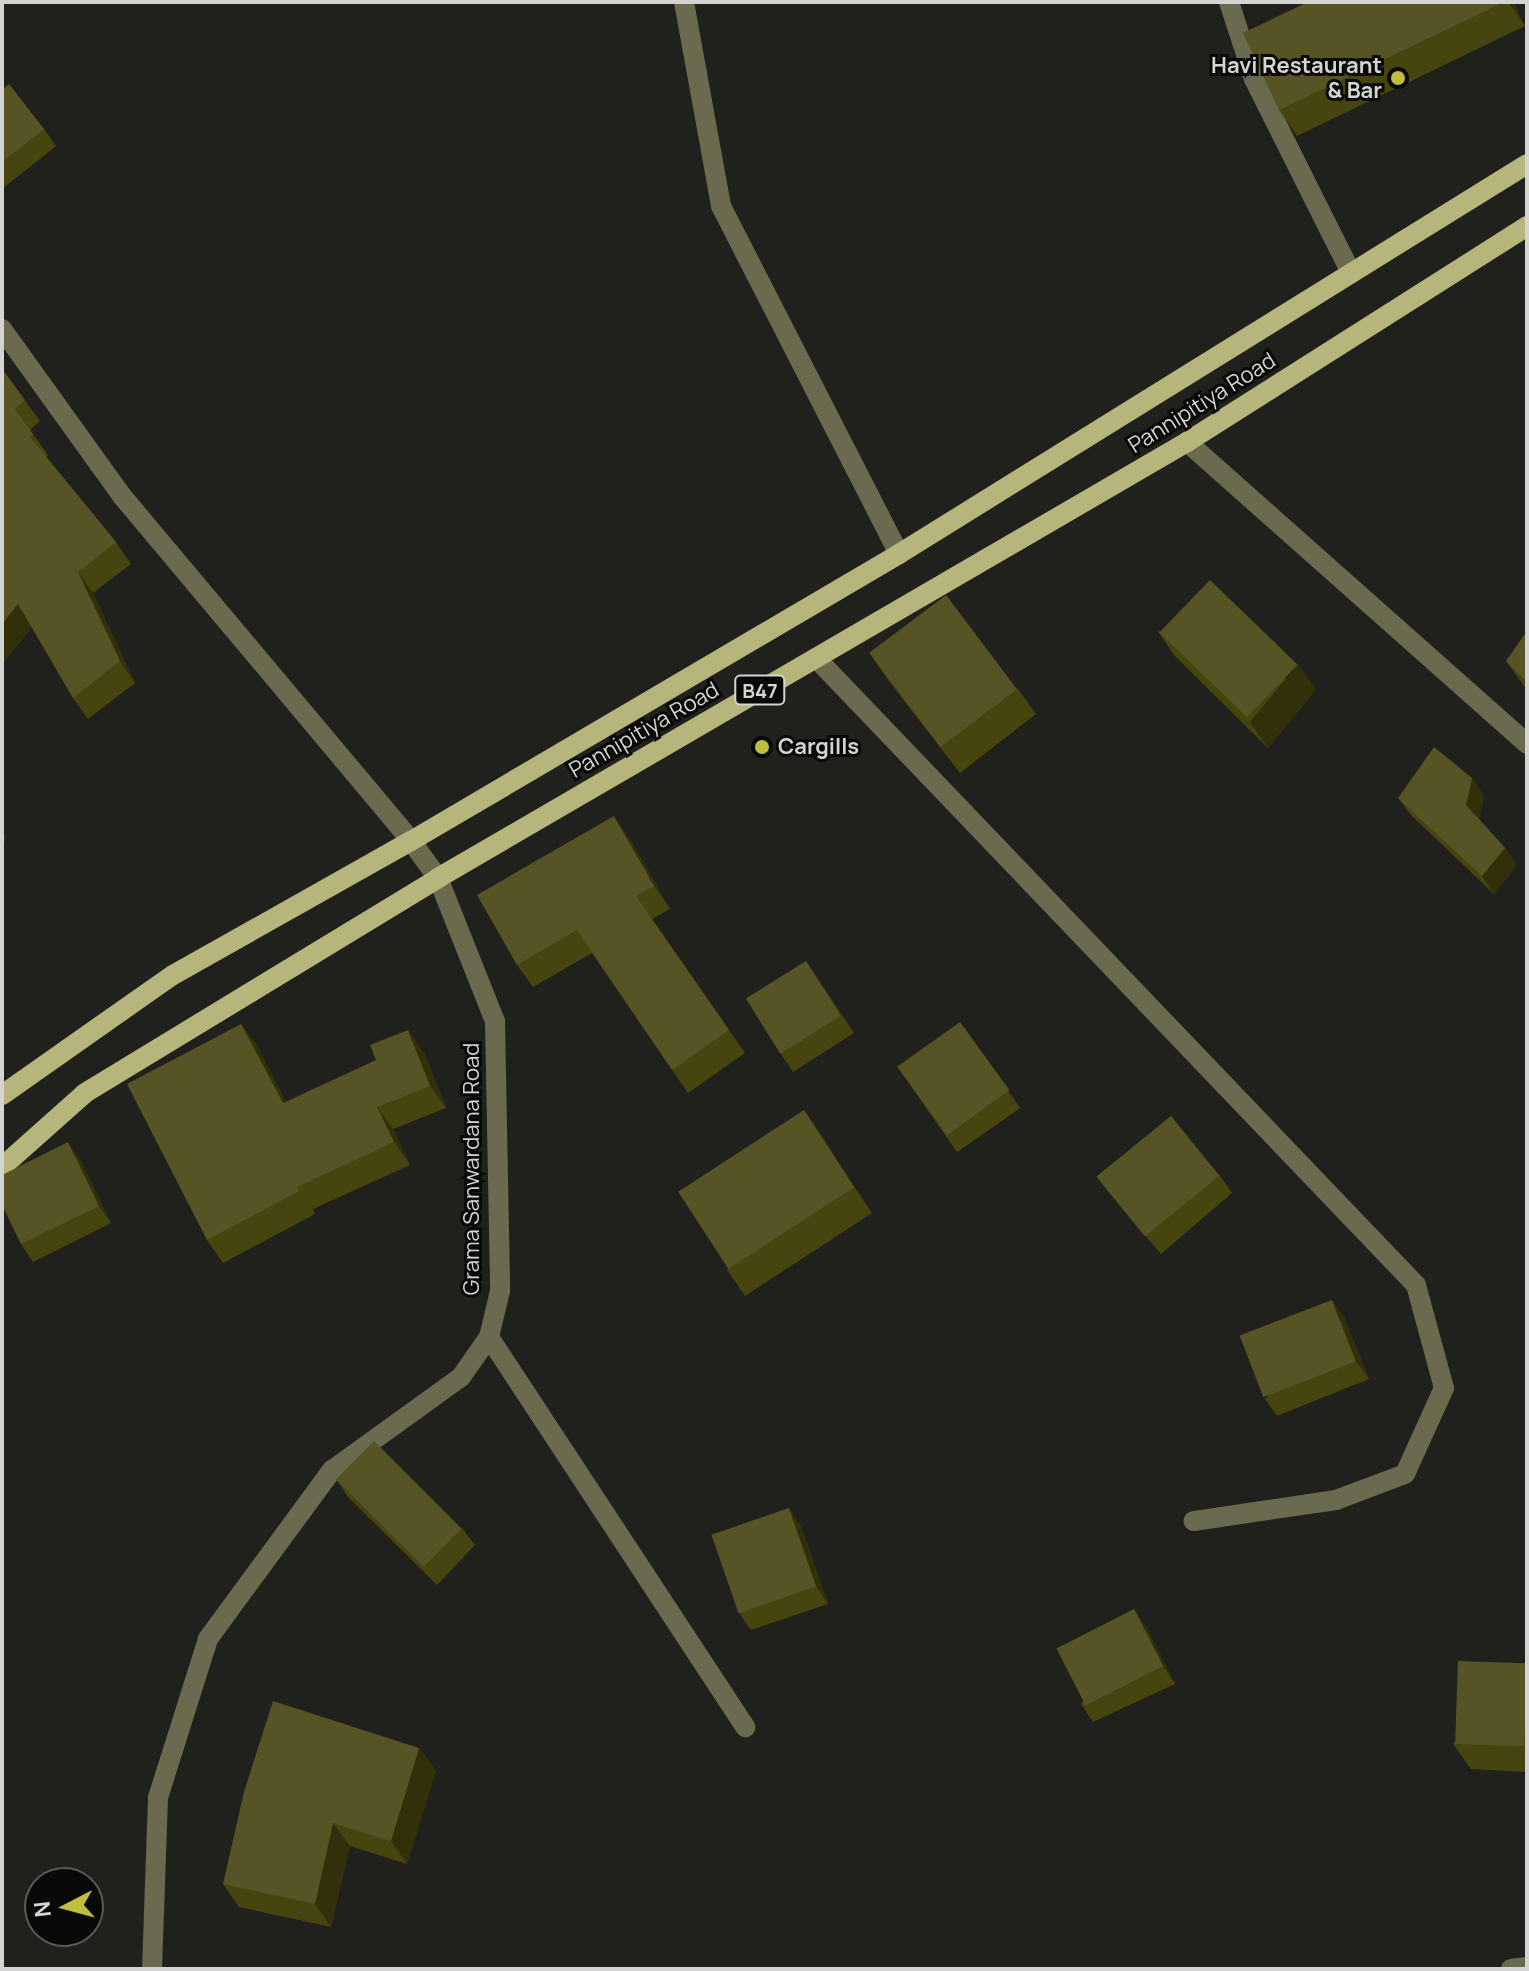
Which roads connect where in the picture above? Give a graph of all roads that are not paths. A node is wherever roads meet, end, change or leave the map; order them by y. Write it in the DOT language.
graph roads {
  1 [pos="684,2"];
  2 [pos="1229,2"];
  3 [pos="1527,164"];
  4 [pos="1527,226"];
  5 [pos="1351,273"];
  6 [pos="3,332"];
  7 [pos="1187,442"];
  8 [pos="899,554"];
  9 [pos="816,658"];
  10 [pos="1527,744"];
  11 [pos="411,841"];
  12 [pos="438,878"];
  13 [pos="2,1095"];
  14 [pos="2,1167"];
  15 [pos="489,1337"];
  16 [pos="1194,1521"];
  17 [pos="745,1727"];
  18 [pos="1527,1967"];
  19 [pos="152,1969"];
  20 [pos="1511,1969"];
  1 -- 8 [label="street"];
  2 -- 5 [label="street"];
  3 -- 5 [label="main road, Pannipitiya Road / B47"];
  4 -- 7 [label="main road, Pannipitiya Road / B47"];
  5 -- 8 [label="main road, Pannipitiya Road / B47"];
  6 -- 11 [label="street, Grama Sanwardana Road"];
  7 -- 9 [label="main road, Pannipitiya Road / B47"];
  7 -- 10 [label="street"];
  8 -- 11 [label="main road, Pannipitiya Road / B47"];
  9 -- 12 [label="main road, Pannipitiya Road / B47"];
  9 -- 16 [label="street"];
  11 -- 12 [label="street, Grama Sanwardana Road"];
  11 -- 13 [label="main road, Pannipitiya Road / B47"];
  12 -- 14 [label="main road, Pannipitiya Road / B47"];
  12 -- 15 [label="street, Grama Sanwardana Road"];
  15 -- 17 [label="street"];
  15 -- 19 [label="street, Grama Sanwardana Road"];
  18 -- 20 [label="street"];
}
